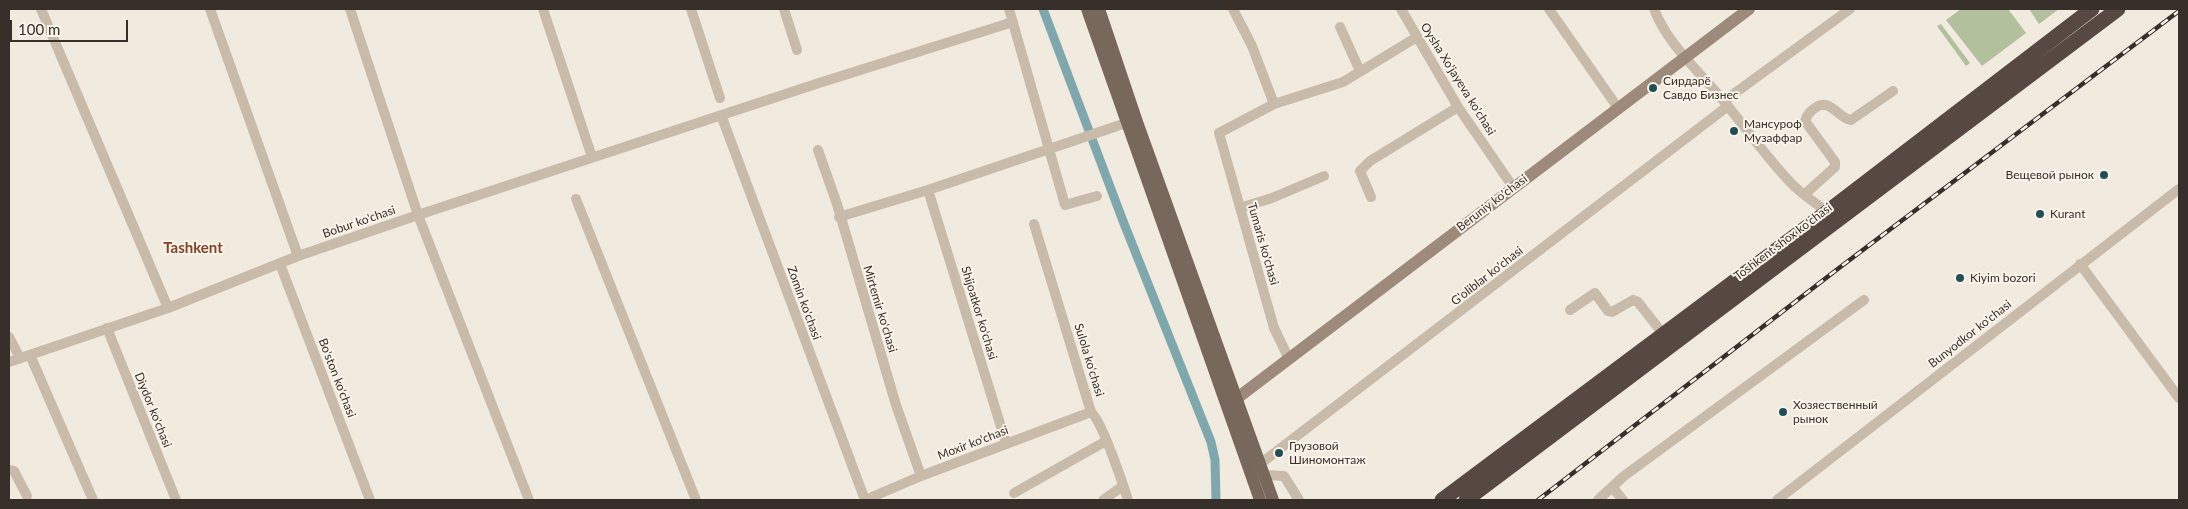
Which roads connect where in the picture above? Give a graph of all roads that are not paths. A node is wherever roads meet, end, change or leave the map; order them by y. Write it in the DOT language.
graph roads {
  1 [pos="41,9"];
  2 [pos="210,9"];
  3 [pos="350,9"];
  4 [pos="543,9"];
  5 [pos="691,9"];
  6 [pos="784,9"];
  7 [pos="1009,9"];
  8 [pos="1087,9"];
  9 [pos="1099,9"];
  10 [pos="1233,9"];
  11 [pos="1401,9"];
  12 [pos="1549,9"];
  13 [pos="1654,9"];
  14 [pos="1749,9"];
  15 [pos="1850,9"];
  16 [pos="2092,9"];
  17 [pos="2118,9"];
  18 [pos="1013,22"];
  19 [pos="1340,27"];
  20 [pos="1417,37"];
  21 [pos="798,50"];
  22 [pos="1684,57"];
  23 [pos="1360,71"];
  24 [pos="1892,91"];
  25 [pos="720,98"];
  26 [pos="1274,104"];
  27 [pos="1726,104"];
  28 [pos="1458,107"];
  29 [pos="1618,108"];
  30 [pos="721,115"];
  31 [pos="1126,124"];
  32 [pos="818,150"];
  33 [pos="1049,150"];
  34 [pos="592,157"];
  35 [pos="1324,176"];
  36 [pos="1513,187"];
  37 [pos="2179,189"];
  38 [pos="928,190"];
  39 [pos="1805,194"];
  40 [pos="1097,196"];
  41 [pos="1371,197"];
  42 [pos="576,199"];
  43 [pos="1240,208"];
  44 [pos="1827,212"];
  45 [pos="418,215"];
  46 [pos="839,218"];
  47 [pos="1034,224"];
  48 [pos="298,256"];
  49 [pos="280,264"];
  50 [pos="2080,264"];
  51 [pos="1864,300"];
  52 [pos="168,308"];
  53 [pos="1570,310"];
  54 [pos="107,328"];
  55 [pos="1664,334"];
  56 [pos="9,337"];
  57 [pos="25,356"];
  58 [pos="1288,359"];
  59 [pos="9,362"];
  60 [pos="2179,398"];
  61 [pos="1236,399"];
  62 [pos="1092,412"];
  63 [pos="1106,441"];
  64 [pos="1006,443"];
  65 [pos="9,470"];
  66 [pos="1262,470"];
  67 [pos="921,476"];
  68 [pos="1123,486"];
  69 [pos="1613,488"];
  70 [pos="1014,493"];
  71 [pos="27,496"];
  72 [pos="93,500"];
  73 [pos="176,500"];
  74 [pos="370,500"];
  75 [pos="529,500"];
  76 [pos="696,500"];
  77 [pos="865,500"];
  78 [pos="1103,500"];
  79 [pos="1128,500"];
  80 [pos="1260,500"];
  81 [pos="1273,500"];
  82 [pos="1299,500"];
  83 [pos="1442,500"];
  84 [pos="1466,500"];
  85 [pos="1598,500"];
  86 [pos="1624,500"];
  87 [pos="1776,500"];
  1 -- 52 [label="street"];
  2 -- 48 [label="street"];
  3 -- 45 [label="street"];
  4 -- 34 [label="street"];
  5 -- 25 [label="street"];
  6 -- 21 [label="street"];
  7 -- 18 [label="street"];
  8 -- 31 [label="main road"];
  9 -- 61 [label="main road"];
  10 -- 26 [label="street"];
  11 -- 20 [label="street, Oysha Xo'jayeva ko'chasi"];
  12 -- 29 [label="street"];
  13 -- 22 [label="street"];
  14 -- 22 [label="street, Beruniy ko'chasi"];
  15 -- 27 [label="street, G'oliblar ko'chasi"];
  16 -- 44 [label="highway, Toshkent shox ko'chasi"];
  17 -- 84 [label="highway, Toshkent shox ko'chasi"];
  18 -- 30 [label="street, Bobur ko'chasi"];
  18 -- 33 [label="street"];
  19 -- 23 [label="street"];
  20 -- 23 [label="street"];
  20 -- 28 [label="street, Oysha Xo'jayeva ko'chasi"];
  22 -- 27 [label="street"];
  22 -- 29 [label="street, Beruniy ko'chasi"];
  23 -- 26 [label="street"];
  24 -- 39 [label="street"];
  26 -- 43 [label="street, Tumaris ko'chasi"];
  27 -- 39 [label="street"];
  27 -- 66 [label="street, G'oliblar ko'chasi"];
  28 -- 36 [label="street, Oysha Xo'jayeva ko'chasi"];
  28 -- 41 [label="street"];
  29 -- 36 [label="street, Beruniy ko'chasi"];
  30 -- 34 [label="street, Bobur ko'chasi"];
  30 -- 77 [label="street, Zomin ko'chasi"];
  31 -- 33 [label="street"];
  31 -- 80 [label="main road"];
  32 -- 46 [label="street, Mirtemir ko'chasi"];
  33 -- 38 [label="street"];
  33 -- 40 [label="street"];
  34 -- 45 [label="street, Bobur ko'chasi"];
  35 -- 43 [label="street"];
  36 -- 58 [label="street, Beruniy ko'chasi"];
  37 -- 50 [label="street, Bunyodkor ko'chasi"];
  38 -- 46 [label="street"];
  38 -- 64 [label="street, Shijoatkor ko'chasi"];
  39 -- 44 [label="street"];
  42 -- 76 [label="street"];
  43 -- 58 [label="street, Tumaris ko'chasi"];
  44 -- 55 [label="highway, Toshkent shox ko'chasi"];
  45 -- 48 [label="street, Bobur ko'chasi"];
  45 -- 75 [label="street"];
  46 -- 67 [label="street, Mirtemir ko'chasi"];
  47 -- 62 [label="street, Sulola ko'chasi"];
  48 -- 49 [label="street, Bobur ko'chasi"];
  49 -- 52 [label="street, Bobur ko'chasi"];
  49 -- 74 [label="street, Bo'ston ko'chasi"];
  50 -- 60 [label="street"];
  50 -- 87 [label="street, Bunyodkor ko'chasi"];
  51 -- 69 [label="street"];
  52 -- 54 [label="street, Bobur ko'chasi"];
  53 -- 55 [label="street"];
  54 -- 57 [label="street, Bobur ko'chasi"];
  54 -- 73 [label="street, Diydor ko'chasi"];
  55 -- 83 [label="highway, Toshkent shox ko'chasi"];
  56 -- 57 [label="street"];
  57 -- 59 [label="street, Bobur ko'chasi"];
  57 -- 72 [label="street"];
  58 -- 61 [label="street, Beruniy ko'chasi"];
  61 -- 66 [label="main road"];
  62 -- 63 [label="street, Sulola ko'chasi"];
  62 -- 64 [label="street, Moxir ko'chasi"];
  63 -- 68 [label="street, Sulola ko'chasi"];
  63 -- 70 [label="street"];
  64 -- 67 [label="street, Moxir ko'chasi"];
  65 -- 71 [label="street"];
  66 -- 81 [label="main road"];
  66 -- 82 [label="street"];
  67 -- 77 [label="street, Moxir ko'chasi"];
  68 -- 78 [label="street"];
  68 -- 79 [label="street, Sulola ko'chasi"];
  69 -- 85 [label="street"];
  69 -- 86 [label="street"];
}
